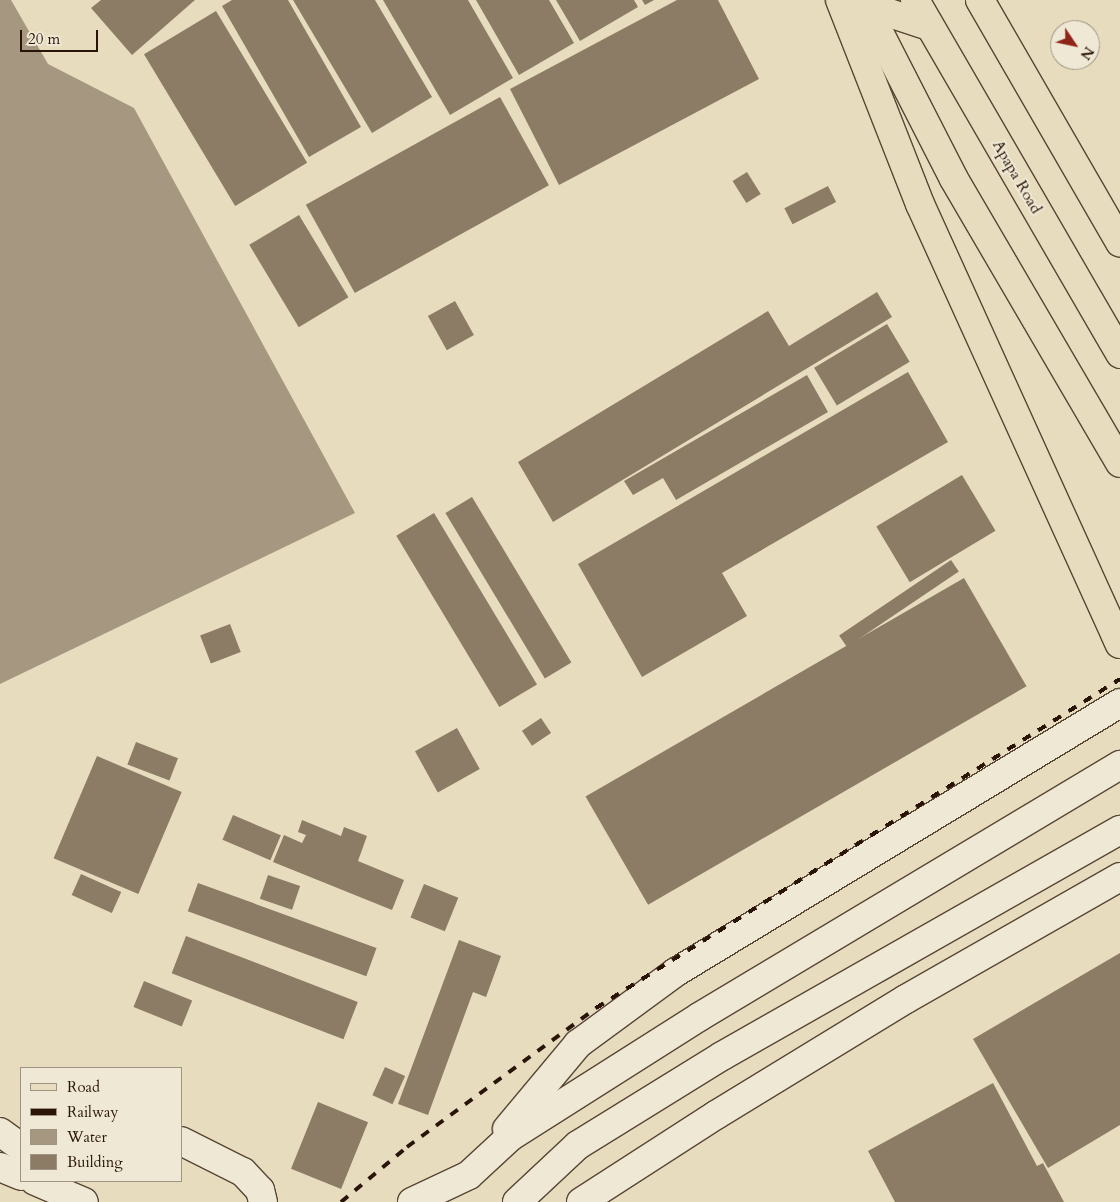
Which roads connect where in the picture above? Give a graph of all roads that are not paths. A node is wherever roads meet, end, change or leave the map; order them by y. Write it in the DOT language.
graph roads {
  1 [pos="914,0"];
  2 [pos="980,0"];
  3 [pos="856,2"];
  4 [pos="929,26"];
  5 [pos="1120,242"];
  6 [pos="1120,354"];
  7 [pos="1120,463"];
  8 [pos="1120,644"];
  9 [pos="1120,703"];
  10 [pos="1120,765"];
  11 [pos="1120,830"];
  12 [pos="1120,877"];
  13 [pos="0,1132"];
  14 [pos="182,1141"];
  15 [pos="20,1146"];
  16 [pos="0,1167"];
  17 [pos="469,1175"];
  18 [pos="20,1176"];
  19 [pos="37,1182"];
  20 [pos="72,1193"];
  21 [pos="263,1202"];
  22 [pos="412,1202"];
  23 [pos="516,1202"];
  24 [pos="581,1202"];
  1 -- 4 [label="main road, Apapa Road"];
  2 -- 5 [label="main road"];
  3 -- 4 [label="main road"];
  3 -- 7 [label="main road"];
  3 -- 8 [label="main road"];
  4 -- 6 [label="main road, Apapa Road"];
  9 -- 17 [label="street"];
  10 -- 17 [label="street"];
  11 -- 23 [label="street"];
  12 -- 24 [label="street"];
  13 -- 15 [label="street"];
  14 -- 21 [label="street"];
  16 -- 18 [label="street"];
  17 -- 22 [label="street"];
  19 -- 20 [label="street"];
}
